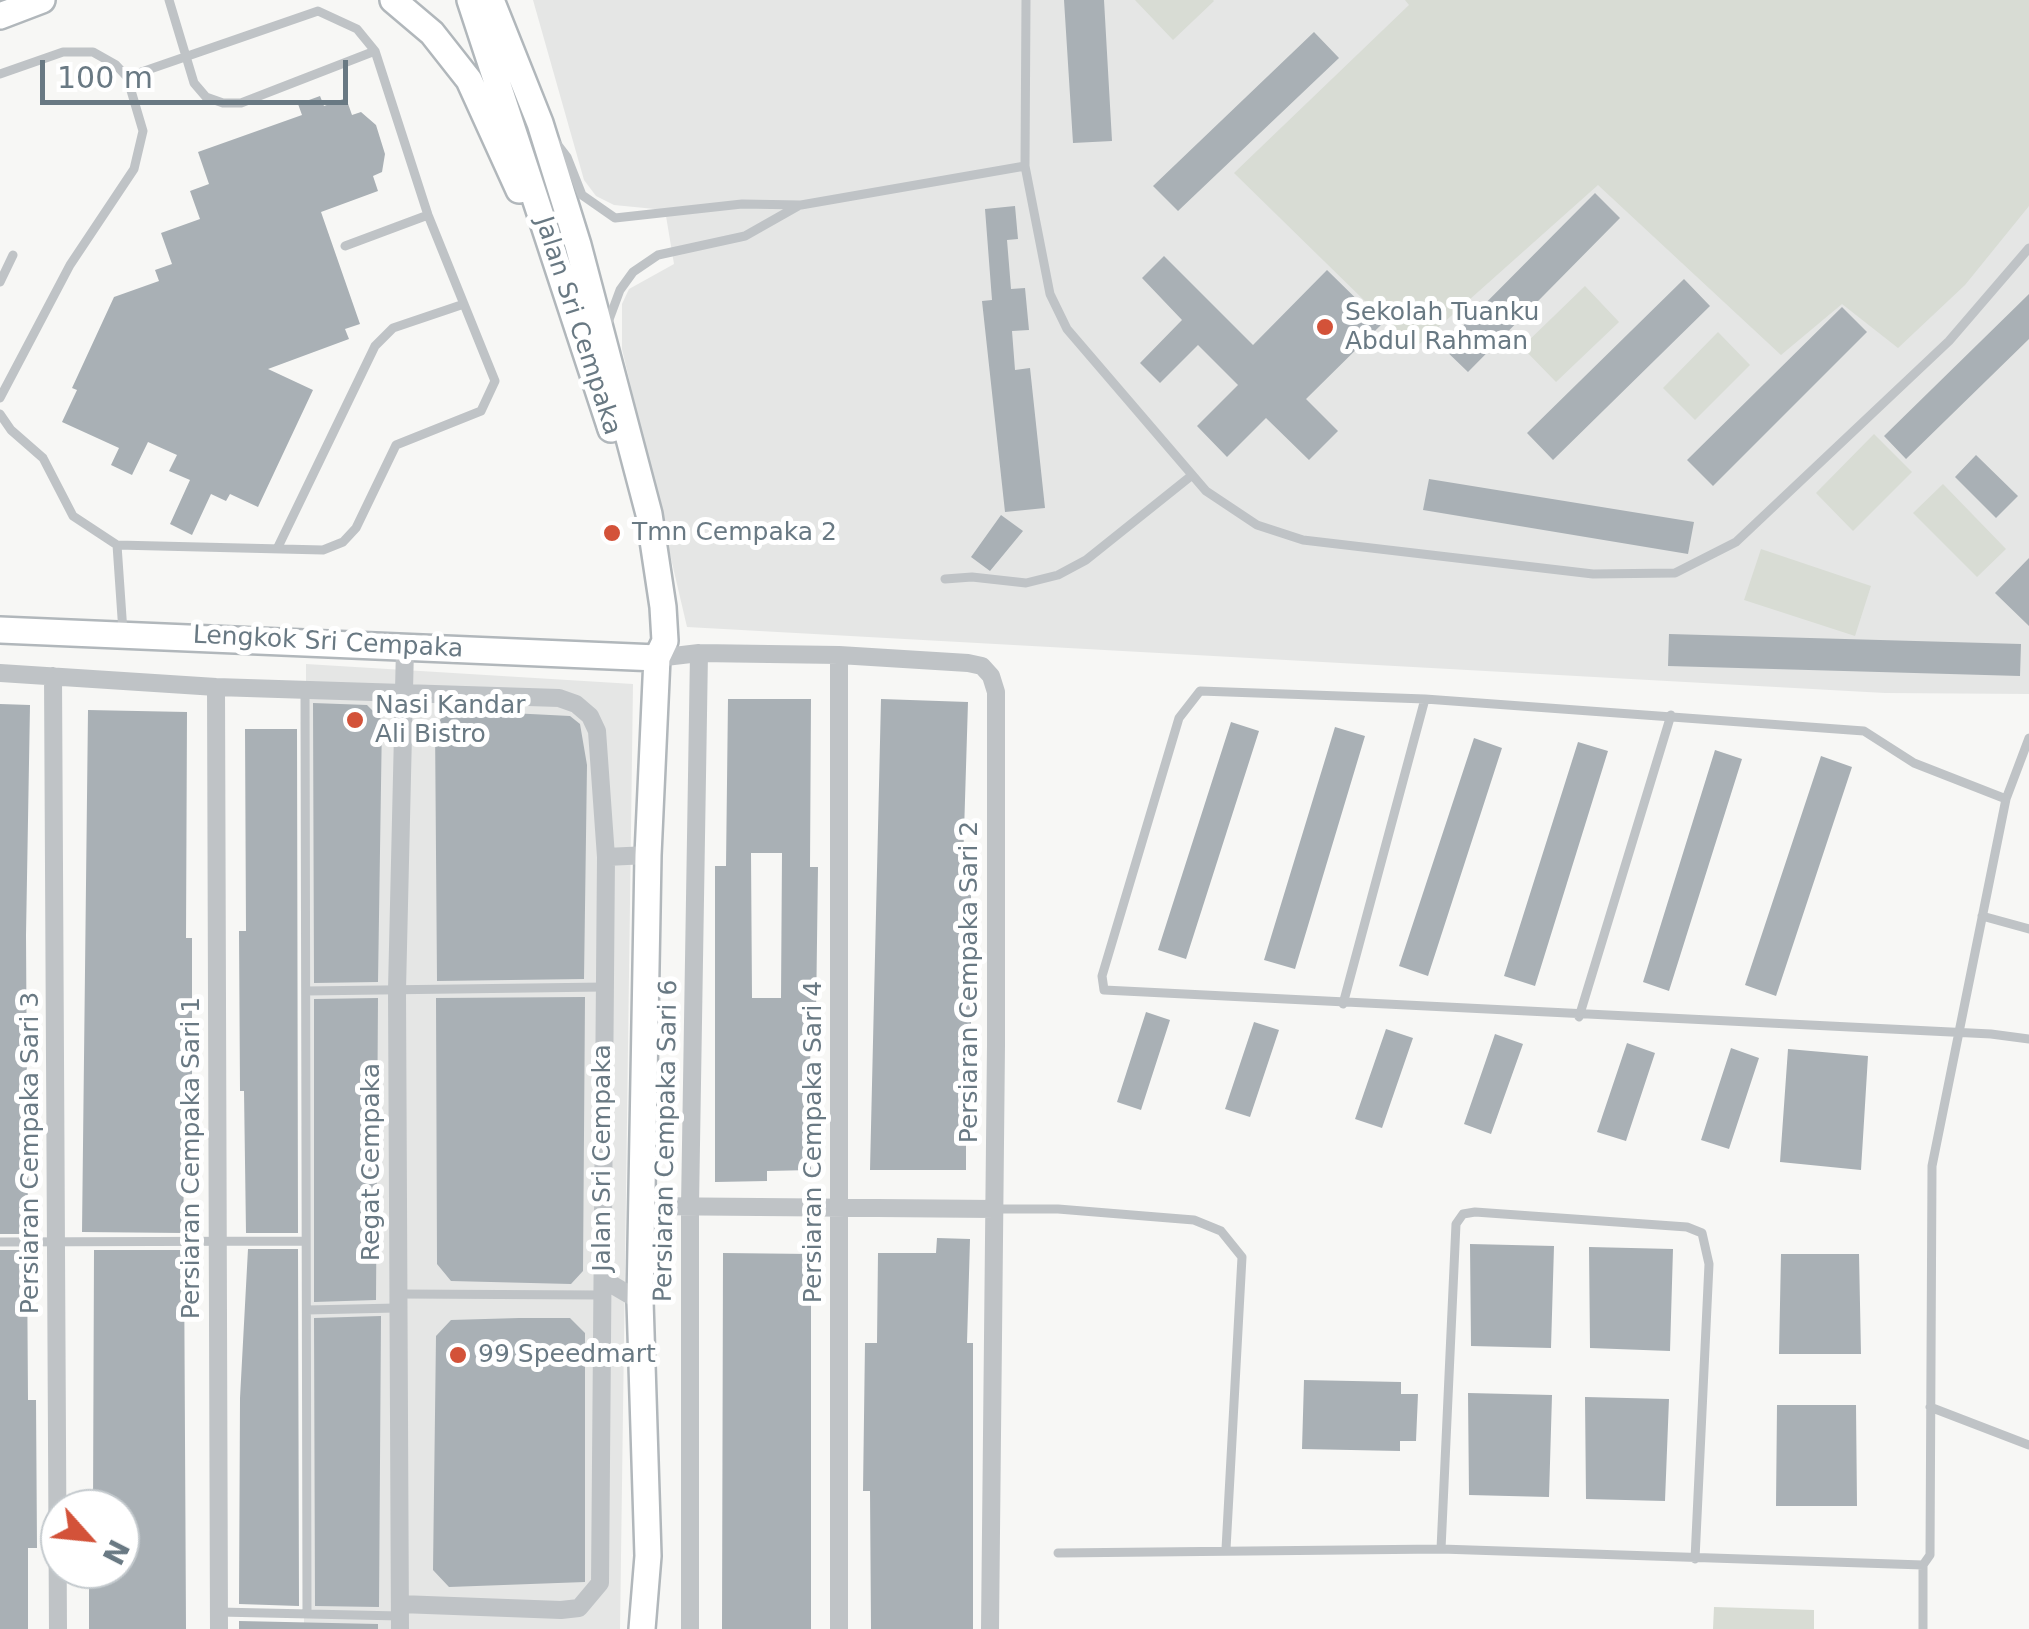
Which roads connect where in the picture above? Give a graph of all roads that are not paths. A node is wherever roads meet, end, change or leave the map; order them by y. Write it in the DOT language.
graph roads {
  1 [pos="42,0"];
  2 [pos="169,0"];
  3 [pos="393,0"];
  4 [pos="470,0"];
  5 [pos="491,0"];
  6 [pos="506,0"];
  7 [pos="1026,0"];
  8 [pos="0,16"];
  9 [pos="374,51"];
  10 [pos="188,56"];
  11 [pos="519,65"];
  12 [pos="0,74"];
  13 [pos="128,78"];
  14 [pos="540,123"];
  15 [pos="1025,166"];
  16 [pos="801,205"];
  17 [pos="428,215"];
  18 [pos="344,246"];
  19 [pos="2029,248"];
  20 [pos="553,252"];
  21 [pos="12,256"];
  22 [pos="0,282"];
  23 [pos="464,304"];
  24 [pos="604,346"];
  25 [pos="0,398"];
  26 [pos="0,414"];
  27 [pos="1192,476"];
  28 [pos="117,545"];
  29 [pos="277,550"];
  30 [pos="944,579"];
  31 [pos="0,630"];
  32 [pos="123,632"];
  33 [pos="405,648"];
  34 [pos="698,653"];
  35 [pos="839,655"];
  36 [pos="657,658"];
  37 [pos="0,674"];
  38 [pos="52,676"];
  39 [pos="216,687"];
  40 [pos="306,691"];
  41 [pos="403,694"];
  42 [pos="1425,699"];
  43 [pos="1672,715"];
  44 [pos="2029,738"];
  45 [pos="2006,800"];
  46 [pos="648,855"];
  47 [pos="606,858"];
  48 [pos="1982,916"];
  49 [pos="2029,929"];
  50 [pos="604,987"];
  51 [pos="397,990"];
  52 [pos="306,991"];
  53 [pos="1343,1004"];
  54 [pos="1579,1017"];
  55 [pos="1959,1032"];
  56 [pos="2029,1040"];
  57 [pos="641,1206"];
  58 [pos="690,1206"];
  59 [pos="839,1210"];
  60 [pos="995,1210"];
  61 [pos="306,1241"];
  62 [pos="0,1242"];
  63 [pos="58,1242"];
  64 [pos="218,1242"];
  65 [pos="602,1268"];
  66 [pos="601,1295"];
  67 [pos="396,1301"];
  68 [pos="640,1301"];
  69 [pos="307,1310"];
  70 [pos="602,1328"];
  71 [pos="1930,1408"];
  72 [pos="2029,1445"];
  73 [pos="1226,1549"];
  74 [pos="1441,1549"];
  75 [pos="1058,1553"];
  76 [pos="1695,1559"];
  77 [pos="1923,1565"];
  78 [pos="307,1614"];
  79 [pos="400,1616"];
  80 [pos="219,1621"];
  81 [pos="58,1629"];
  82 [pos="642,1629"];
  83 [pos="690,1629"];
  84 [pos="839,1629"];
  85 [pos="990,1629"];
  86 [pos="1923,1629"];
  1 -- 8 [label="street"];
  2 -- 10 [label="lane"];
  3 -- 20 [label="street"];
  4 -- 20 [label="street, Jalan Sri Cempaka"];
  5 -- 11 [label="street, Jalan Sri Cempaka"];
  6 -- 11 [label="street"];
  7 -- 15 [label="lane"];
  9 -- 10 [label="lane"];
  9 -- 10 [label="lane"];
  9 -- 17 [label="lane"];
  10 -- 13 [label="lane"];
  11 -- 14 [label="street, Jalan Sri Cempaka"];
  12 -- 13 [label="lane"];
  13 -- 25 [label="lane"];
  14 -- 16 [label="lane"];
  14 -- 24 [label="street, Jalan Sri Cempaka"];
  15 -- 16 [label="lane"];
  15 -- 27 [label="lane"];
  16 -- 24 [label="lane"];
  17 -- 18 [label="lane"];
  17 -- 23 [label="lane"];
  19 -- 27 [label="lane"];
  20 -- 36 [label="street, Jalan Sri Cempaka"];
  21 -- 22 [label="lane"];
  23 -- 29 [label="lane"];
  23 -- 29 [label="lane"];
  24 -- 36 [label="street, Jalan Sri Cempaka"];
  26 -- 28 [label="lane"];
  27 -- 30 [label="lane"];
  28 -- 29 [label="lane"];
  28 -- 32 [label="lane"];
  31 -- 32 [label="street, Lengkok Sri Cempaka"];
  32 -- 33 [label="street, Lengkok Sri Cempaka"];
  33 -- 36 [label="street, Lengkok Sri Cempaka"];
  33 -- 41 [label="street, Regat Cempaka"];
  34 -- 35 [label="street, Persiaran Cempaka Sari 2"];
  34 -- 36 [label="street, Persiaran Cempaka Sari 2"];
  34 -- 58 [label="street, Persiaran Cempaka Sari 6"];
  35 -- 59 [label="street, Persiaran Cempaka Sari 4"];
  35 -- 60 [label="street, Persiaran Cempaka Sari 2"];
  36 -- 46 [label="street, Jalan Sri Cempaka"];
  37 -- 38 [label="street, Jalan Sri Cempaka"];
  38 -- 39 [label="street, Jalan Sri Cempaka"];
  38 -- 63 [label="street, Persiaran Cempaka Sari 3"];
  39 -- 40 [label="street, Jalan Sri Cempaka"];
  39 -- 64 [label="street, Persiaran Cempaka Sari 1"];
  40 -- 41 [label="street, Jalan Sri Cempaka"];
  40 -- 52 [label="lane"];
  41 -- 47 [label="street, Jalan Sri Cempaka"];
  41 -- 51 [label="street, Regat Cempaka"];
  42 -- 43 [label="lane"];
  42 -- 53 [label="lane"];
  42 -- 53 [label="lane"];
  43 -- 45 [label="lane"];
  43 -- 54 [label="lane"];
  44 -- 45 [label="lane"];
  45 -- 48 [label="lane"];
  46 -- 47 [label="street"];
  46 -- 57 [label="street, Jalan Sri Cempaka"];
  47 -- 50 [label="street, Jalan Sri Cempaka"];
  48 -- 49 [label="lane"];
  48 -- 55 [label="lane"];
  50 -- 51 [label="lane"];
  50 -- 65 [label="street, Jalan Sri Cempaka"];
  51 -- 52 [label="lane"];
  51 -- 67 [label="street, Regat Cempaka"];
  52 -- 61 [label="lane"];
  53 -- 54 [label="lane"];
  54 -- 55 [label="lane"];
  55 -- 56 [label="lane"];
  55 -- 71 [label="lane"];
  57 -- 58 [label="street"];
  57 -- 68 [label="street, Jalan Sri Cempaka"];
  58 -- 59 [label="street"];
  58 -- 83 [label="street, Persiaran Cempaka Sari 6"];
  59 -- 60 [label="street"];
  59 -- 84 [label="street, Persiaran Cempaka Sari 4"];
  60 -- 73 [label="lane"];
  60 -- 85 [label="street, Persiaran Cempaka Sari 2"];
  61 -- 64 [label="lane"];
  61 -- 69 [label="lane"];
  62 -- 63 [label="lane"];
  63 -- 64 [label="lane"];
  63 -- 81 [label="street, Persiaran Cempaka Sari 3"];
  64 -- 80 [label="street, Persiaran Cempaka Sari 1"];
  65 -- 66 [label="street, Jalan Sri Cempaka"];
  65 -- 68 [label="street"];
  66 -- 67 [label="lane"];
  66 -- 70 [label="street, Jalan Sri Cempaka"];
  67 -- 69 [label="lane"];
  67 -- 79 [label="street, Regat Cempaka"];
  68 -- 70 [label="street"];
  68 -- 82 [label="street, Jalan Sri Cempaka"];
  69 -- 78 [label="lane"];
  70 -- 79 [label="street, Jalan Sri Cempaka"];
  71 -- 72 [label="lane"];
  71 -- 77 [label="lane"];
  73 -- 74 [label="lane"];
  73 -- 75 [label="lane"];
  74 -- 76 [label="lane"];
  74 -- 76 [label="lane"];
  76 -- 77 [label="lane"];
  77 -- 86 [label="lane"];
  78 -- 79 [label="lane"];
  78 -- 80 [label="lane"];
}
